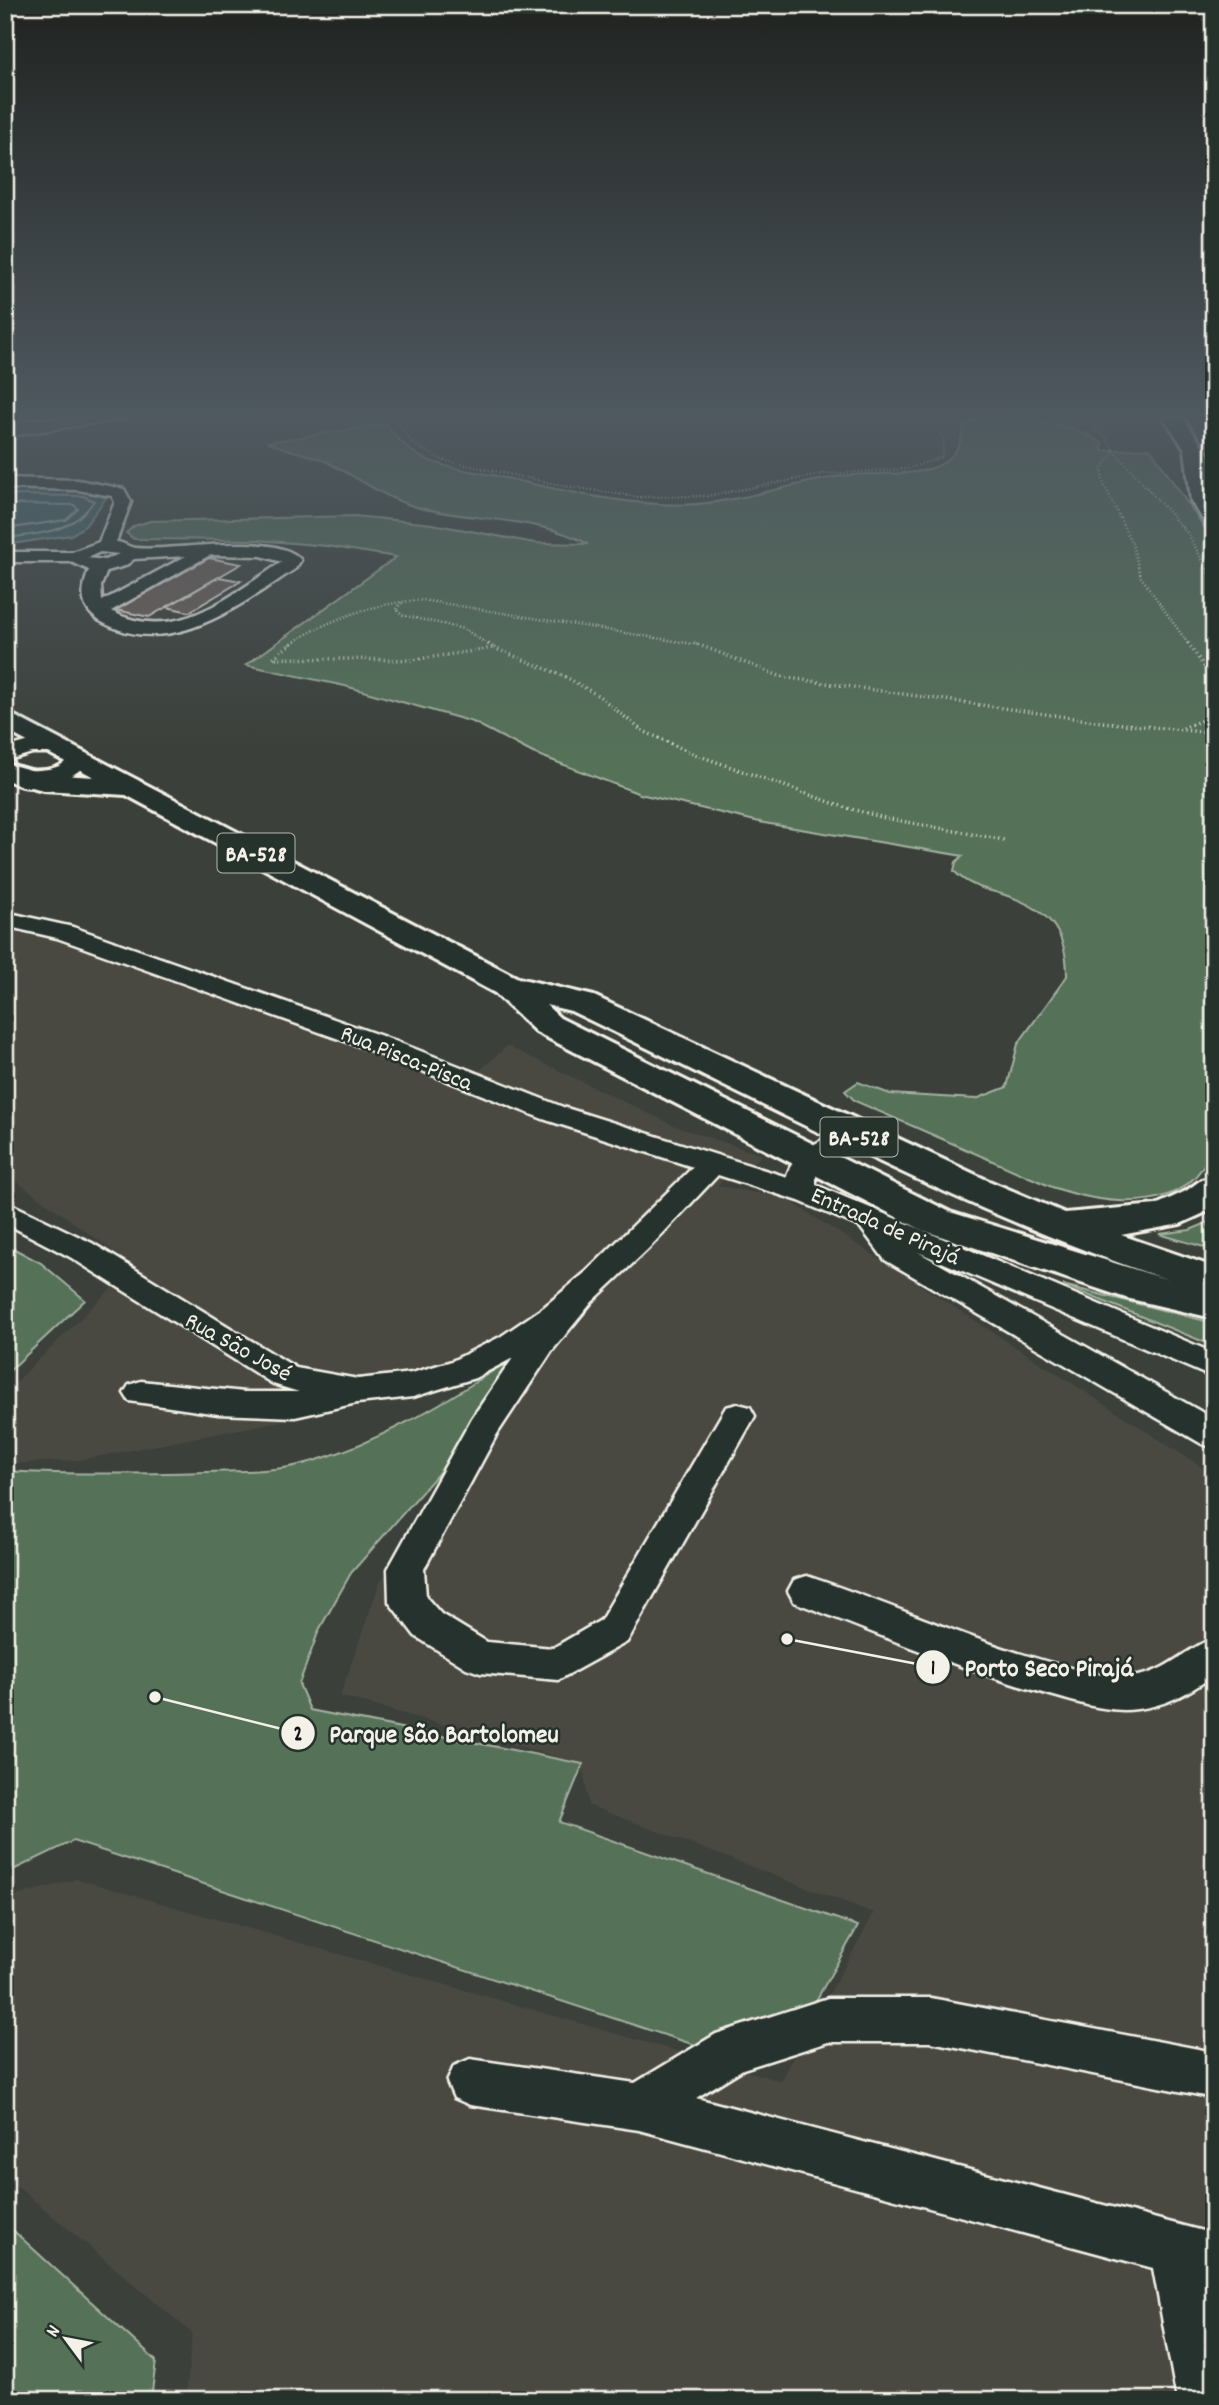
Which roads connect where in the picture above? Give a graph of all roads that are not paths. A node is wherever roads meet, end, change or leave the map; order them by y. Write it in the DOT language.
graph roads {
  1 [pos="112,530"];
  2 [pos="106,546"];
  3 [pos="208,551"];
  4 [pos="129,554"];
  5 [pos="5,557"];
  6 [pos="77,557"];
  7 [pos="100,565"];
  8 [pos="98,611"];
  9 [pos="202,617"];
  10 [pos="229,623"];
  11 [pos="5,719"];
  12 [pos="65,752"];
  13 [pos="5,755"];
  14 [pos="12,776"];
  15 [pos="136,790"];
  16 [pos="5,919"];
  17 [pos="507,986"];
  18 [pos="859,1137"];
  19 [pos="712,1164"];
  20 [pos="812,1177"];
  21 [pos="1214,1189"];
  22 [pos="5,1211"];
  23 [pos="865,1217"];
  24 [pos="1055,1223"];
  25 [pos="1214,1281"];
  26 [pos="578,1298"];
  27 [pos="1214,1305"];
  28 [pos="1214,1366"];
  29 [pos="356,1391"];
  30 [pos="141,1393"];
  31 [pos="738,1416"];
  32 [pos="1214,1435"];
  33 [pos="807,1591"];
  34 [pos="1214,1654"];
  35 [pos="1214,2075"];
  36 [pos="470,2082"];
  37 [pos="639,2107"];
  38 [pos="1194,2253"];
  39 [pos="1203,2400"];
  1 -- 2 [label="street"];
  2 -- 4 [label="street"];
  2 -- 6 [label="street"];
  3 -- 4 [label="street"];
  3 -- 8 [label="street"];
  3 -- 9 [label="street"];
  4 -- 7 [label="street"];
  5 -- 6 [label="street"];
  6 -- 7 [label="street"];
  7 -- 8 [label="street"];
  8 -- 9 [label="street"];
  9 -- 10 [label="street"];
  11 -- 12 [label="main road, BA-528"];
  12 -- 13 [label="street"];
  12 -- 14 [label="street"];
  12 -- 15 [label="main road, BA-528"];
  14 -- 15 [label="main road"];
  15 -- 17 [label="main road, BA-528"];
  16 -- 19 [label="street, Rua Pisca-Pisca"];
  17 -- 18 [label="main road, BA-528"];
  17 -- 20 [label="main road, Entrada de Pirajá"];
  18 -- 20 [label="street"];
  18 -- 24 [label="main road, BA-528"];
  19 -- 20 [label="street, Rua Pisca-Pisca"];
  19 -- 26 [label="street, Rua São José"];
  20 -- 23 [label="street, Entrada de Pirajá"];
  20 -- 27 [label="main road"];
  21 -- 24 [label="main road"];
  22 -- 29 [label="street, Rua São José"];
  23 -- 28 [label="street, Entrada de Pirajá"];
  23 -- 32 [label="street"];
  24 -- 25 [label="main road, BA-528"];
  26 -- 29 [label="street, Rua São José"];
  26 -- 31 [label="street"];
  29 -- 30 [label="street"];
  33 -- 34 [label="street"];
  35 -- 37 [label="street"];
  36 -- 37 [label="street"];
  37 -- 38 [label="street"];
  38 -- 39 [label="street"];
}
